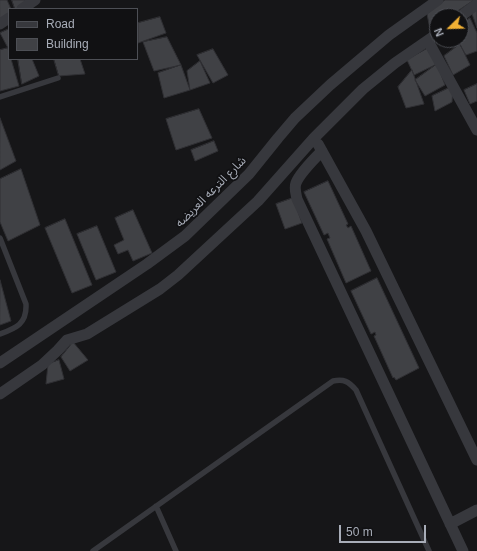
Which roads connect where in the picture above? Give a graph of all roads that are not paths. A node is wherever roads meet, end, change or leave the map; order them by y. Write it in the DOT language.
graph roads {
  1 [pos="35,0"];
  2 [pos="438,0"];
  3 [pos="23,8"];
  4 [pos="429,39"];
  5 [pos="437,48"];
  6 [pos="58,78"];
  7 [pos="0,97"];
  8 [pos="477,130"];
  9 [pos="314,138"];
  10 [pos="322,150"];
  11 [pos="0,238"];
  12 [pos="53,327"];
  13 [pos="0,334"];
  14 [pos="63,343"];
  15 [pos="0,363"];
  16 [pos="0,394"];
  17 [pos="477,460"];
  18 [pos="156,506"];
  19 [pos="477,510"];
  20 [pos="450,524"];
  21 [pos="93,551"];
  22 [pos="176,551"];
  23 [pos="429,551"];
  24 [pos="463,551"];
  1 -- 3 [label="street"];
  2 -- 12 [label="street, شارع الترعه العريضه"];
  4 -- 9 [label="street"];
  5 -- 8 [label="street"];
  6 -- 7 [label="lane"];
  9 -- 10 [label="street"];
  9 -- 14 [label="street"];
  10 -- 17 [label="street"];
  10 -- 20 [label="street"];
  11 -- 13 [label="lane"];
  12 -- 14 [label="street"];
  12 -- 15 [label="street, شارع الترعه العريضه"];
  14 -- 16 [label="street"];
  18 -- 21 [label="lane"];
  18 -- 22 [label="lane"];
  18 -- 23 [label="lane"];
  19 -- 20 [label="street"];
  20 -- 24 [label="street"];
}
